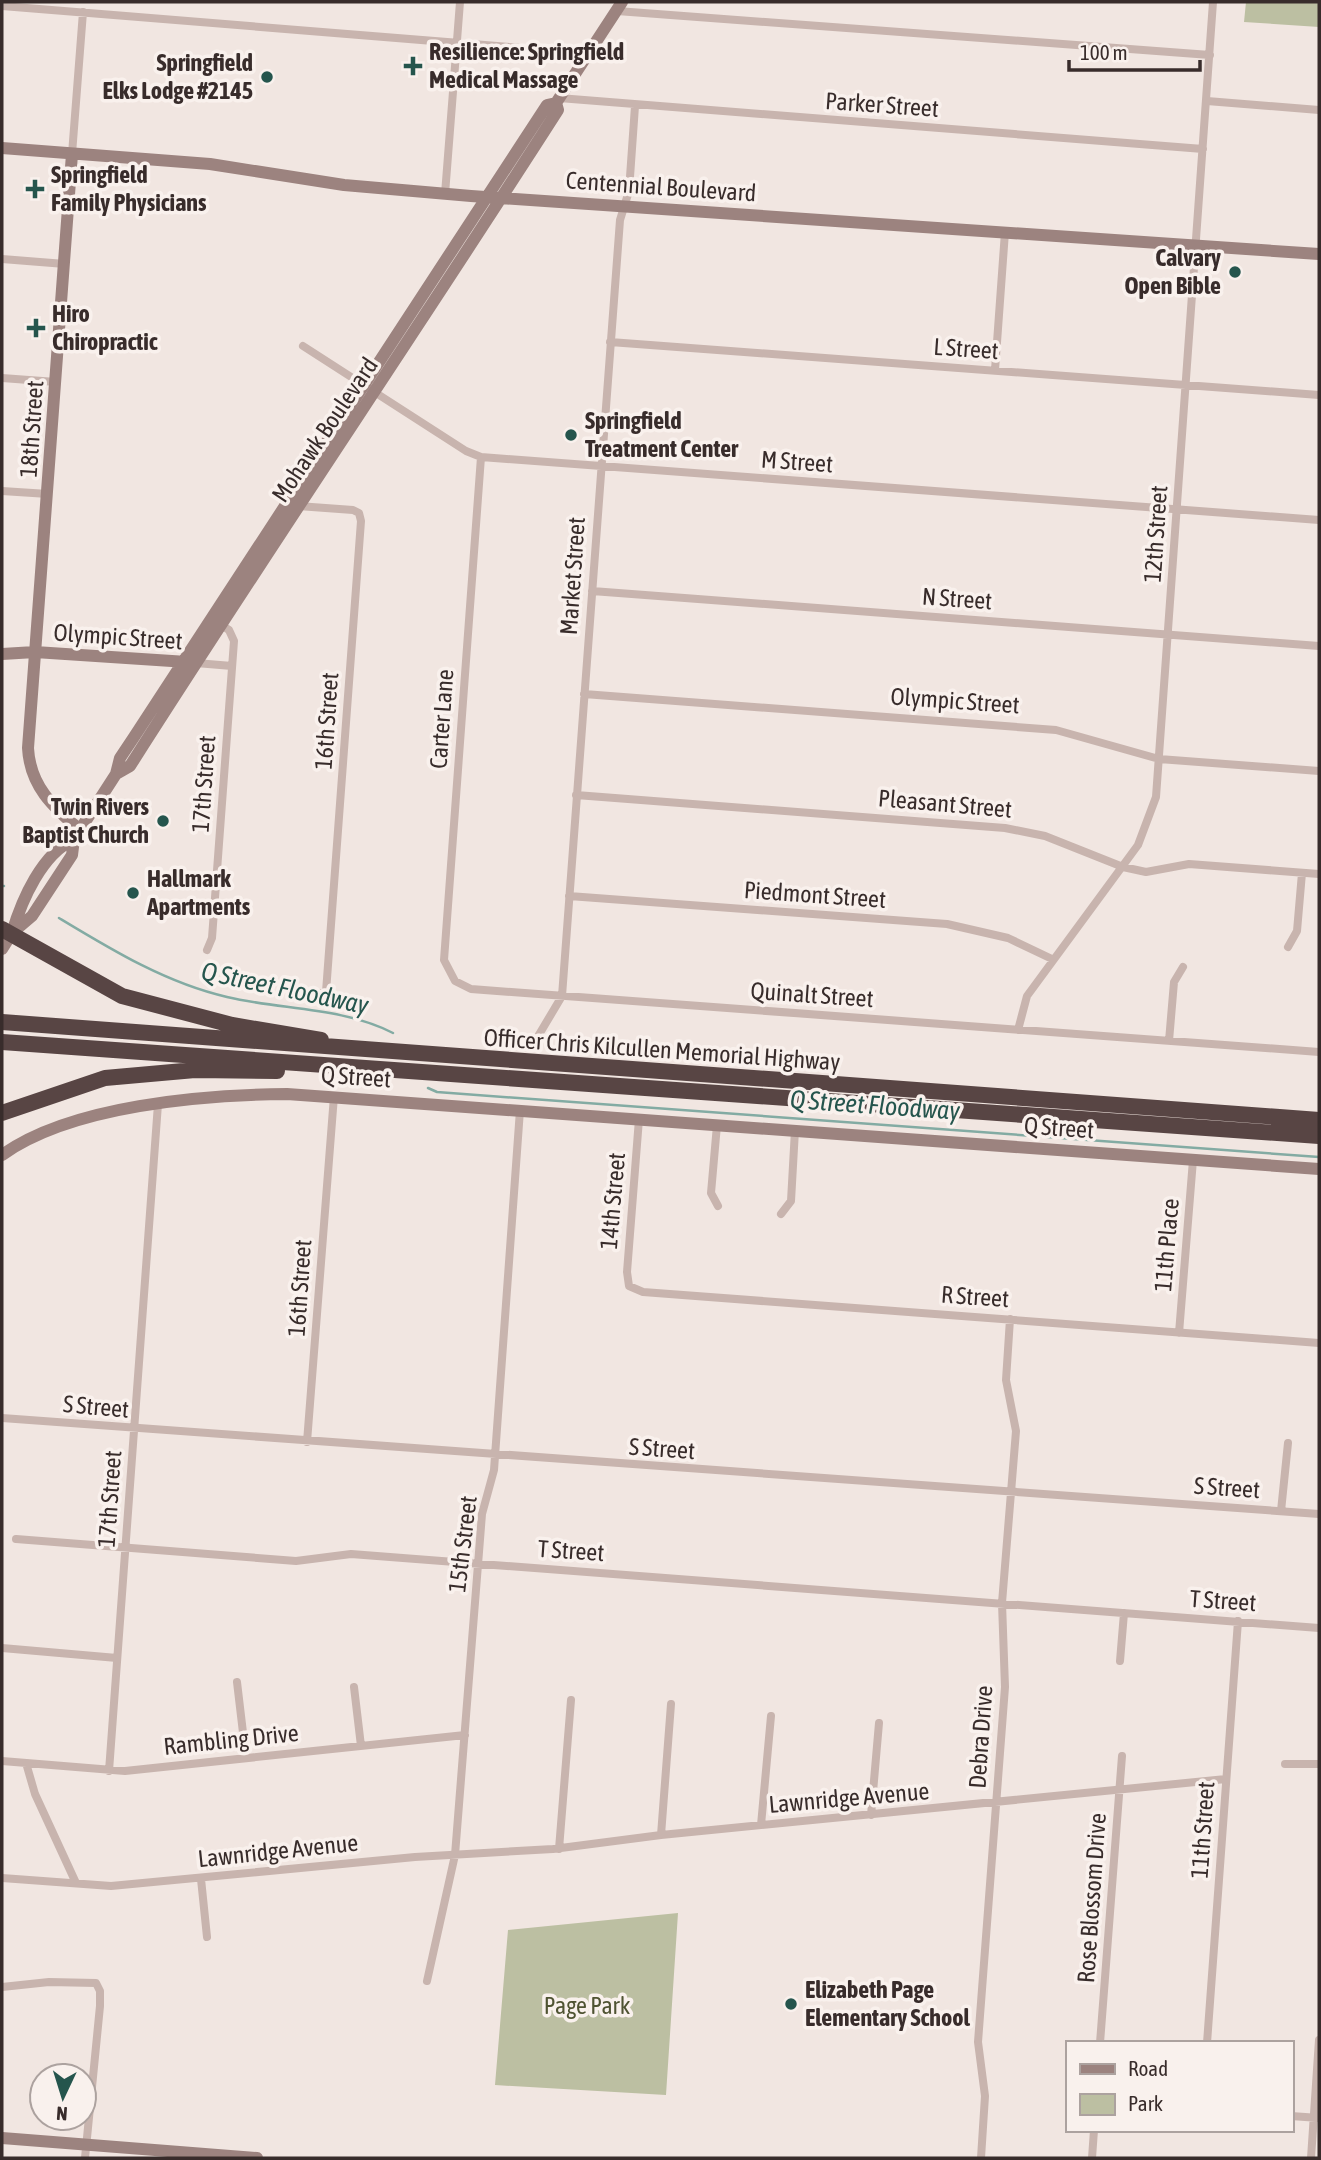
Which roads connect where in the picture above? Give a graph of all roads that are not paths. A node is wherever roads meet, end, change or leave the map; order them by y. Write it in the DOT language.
graph roads {
  1 [pos="460,2"];
  2 [pos="1213,2"];
  3 [pos="2,6"];
  4 [pos="620,6"];
  5 [pos="83,12"];
  6 [pos="457,43"];
  7 [pos="1210,55"];
  8 [pos="581,65"];
  9 [pos="557,100"];
  10 [pos="1207,101"];
  11 [pos="635,106"];
  12 [pos="1319,110"];
  13 [pos="2,148"];
  14 [pos="1203,149"];
  15 [pos="72,154"];
  16 [pos="445,194"];
  17 [pos="493,197"];
  18 [pos="622,206"];
  19 [pos="1005,232"];
  20 [pos="1197,244"];
  21 [pos="1319,254"];
  22 [pos="2,259"];
  23 [pos="65,264"];
  24 [pos="610,342"];
  25 [pos="303,346"];
  26 [pos="995,370"];
  27 [pos="2,378"];
  28 [pos="56,382"];
  29 [pos="363,384"];
  30 [pos="1186,385"];
  31 [pos="375,391"];
  32 [pos="1319,395"];
  33 [pos="481,457"];
  34 [pos="601,466"];
  35 [pos="2,491"];
  36 [pos="48,494"];
  37 [pos="293,505"];
  38 [pos="1176,509"];
  39 [pos="1319,520"];
  40 [pos="592,591"];
  41 [pos="222,625"];
  42 [pos="1168,634"];
  43 [pos="1319,646"];
  44 [pos="35,652"];
  45 [pos="2,654"];
  46 [pos="189,663"];
  47 [pos="232,666"];
  48 [pos="584,694"];
  49 [pos="1159,759"];
  50 [pos="1319,771"];
  51 [pos="576,795"];
  52 [pos="77,834"];
  53 [pos="1122,867"];
  54 [pos="1302,873"];
  55 [pos="1319,874"];
  56 [pos="569,896"];
  57 [pos="7,931"];
  58 [pos="1289,947"];
  59 [pos="2,949"];
  60 [pos="206,950"];
  61 [pos="1052,959"];
  62 [pos="1183,967"];
  63 [pos="455,981"];
  64 [pos="312,995"];
  65 [pos="562,996"];
  66 [pos="2,1022"];
  67 [pos="1018,1030"];
  68 [pos="1169,1041"];
  69 [pos="2,1042"];
  70 [pos="534,1044"];
  71 [pos="346,1050"];
  72 [pos="1319,1052"];
  73 [pos="331,1065"];
  74 [pos="334,1096"];
  75 [pos="158,1104"];
  76 [pos="520,1110"];
  77 [pos="2,1113"];
  78 [pos="639,1118"];
  79 [pos="1319,1120"];
  80 [pos="717,1125"];
  81 [pos="795,1129"];
  82 [pos="1319,1136"];
  83 [pos="2,1155"];
  84 [pos="1194,1160"];
  85 [pos="1319,1169"];
  86 [pos="718,1206"];
  87 [pos="781,1214"];
  88 [pos="629,1286"];
  89 [pos="1010,1319"];
  90 [pos="1179,1333"];
  91 [pos="1319,1343"];
  92 [pos="2,1418"];
  93 [pos="135,1429"];
  94 [pos="307,1441"];
  95 [pos="1288,1443"];
  96 [pos="495,1456"];
  97 [pos="1010,1493"];
  98 [pos="1281,1511"];
  99 [pos="1319,1514"];
  100 [pos="16,1539"];
  101 [pos="126,1547"];
  102 [pos="478,1564"];
  103 [pos="1003,1603"];
  104 [pos="1124,1613"];
  105 [pos="1238,1621"];
  106 [pos="1319,1628"];
  107 [pos="2,1648"];
  108 [pos="117,1658"];
  109 [pos="1120,1661"];
  110 [pos="237,1682"];
  111 [pos="354,1687"];
  112 [pos="571,1700"];
  113 [pos="671,1704"];
  114 [pos="771,1716"];
  115 [pos="879,1723"];
  116 [pos="465,1735"];
  117 [pos="361,1746"];
  118 [pos="1122,1756"];
  119 [pos="246,1758"];
  120 [pos="2,1761"];
  121 [pos="26,1763"];
  122 [pos="1285,1764"];
  123 [pos="1319,1764"];
  124 [pos="109,1771"];
  125 [pos="1226,1779"];
  126 [pos="1119,1790"];
  127 [pos="995,1804"];
  128 [pos="872,1815"];
  129 [pos="761,1825"];
  130 [pos="661,1835"];
  131 [pos="559,1849"];
  132 [pos="455,1855"];
  133 [pos="2,1878"];
  134 [pos="201,1878"];
  135 [pos="76,1883"];
  136 [pos="207,1937"];
  137 [pos="427,1981"];
  138 [pos="2,1987"];
  139 [pos="1319,2040"];
  140 [pos="1100,2041"];
  141 [pos="1208,2041"];
  142 [pos="1293,2116"];
  143 [pos="1317,2118"];
  144 [pos="1094,2132"];
  145 [pos="2,2138"];
  146 [pos="86,2152"];
  147 [pos="199,2156"];
  148 [pos="257,2158"];
  149 [pos="981,2158"];
  150 [pos="1092,2158"];
  151 [pos="1311,2158"];
  1 -- 6 [label="street"];
  2 -- 7 [label="street, 12th Street"];
  3 -- 5 [label="street"];
  4 -- 7 [label="street"];
  4 -- 8 [label="main road, Mohawk Boulevard"];
  5 -- 6 [label="street"];
  5 -- 15 [label="street, 18th Street"];
  6 -- 8 [label="street"];
  6 -- 16 [label="street"];
  7 -- 10 [label="street, 12th Street"];
  8 -- 9 [label="main road, Mohawk Boulevard"];
  9 -- 11 [label="street, Parker Street"];
  9 -- 17 [label="main road, Mohawk Boulevard"];
  10 -- 12 [label="street"];
  10 -- 14 [label="street, 12th Street"];
  11 -- 14 [label="street, Parker Street"];
  11 -- 18 [label="street, Market Street"];
  13 -- 15 [label="main road, Centennial Boulevard"];
  14 -- 20 [label="street, 12th Street"];
  15 -- 16 [label="main road, Centennial Boulevard"];
  15 -- 23 [label="main road, 18th Street"];
  16 -- 17 [label="main road, Centennial Boulevard"];
  17 -- 18 [label="main road, Centennial Boulevard"];
  17 -- 29 [label="main road, Mohawk Boulevard"];
  17 -- 31 [label="main road, Mohawk Boulevard"];
  18 -- 19 [label="main road, Centennial Boulevard"];
  18 -- 24 [label="street, Market Street"];
  19 -- 20 [label="main road, Centennial Boulevard"];
  19 -- 26 [label="street"];
  20 -- 21 [label="main road, Centennial Boulevard"];
  20 -- 30 [label="street, 12th Street"];
  22 -- 23 [label="street"];
  23 -- 28 [label="main road, 18th Street"];
  24 -- 26 [label="street, L Street"];
  24 -- 34 [label="street, Market Street"];
  25 -- 29 [label="street, M Street"];
  26 -- 30 [label="street, L Street"];
  27 -- 28 [label="street"];
  28 -- 36 [label="main road, 18th Street"];
  29 -- 31 [label="street, M Street"];
  29 -- 37 [label="main road, Mohawk Boulevard"];
  30 -- 32 [label="street, L Street"];
  30 -- 38 [label="street, 12th Street"];
  31 -- 33 [label="street, M Street"];
  31 -- 37 [label="main road, Mohawk Boulevard"];
  33 -- 34 [label="street, M Street"];
  33 -- 63 [label="street, Carter Lane"];
  34 -- 38 [label="street, M Street"];
  34 -- 40 [label="street, Market Street"];
  35 -- 36 [label="street"];
  36 -- 44 [label="main road, 18th Street"];
  37 -- 41 [label="main road, Mohawk Boulevard"];
  37 -- 46 [label="main road, Mohawk Boulevard"];
  37 -- 64 [label="street, 16th Street"];
  38 -- 39 [label="street, M Street"];
  38 -- 42 [label="street, 12th Street"];
  40 -- 42 [label="street, N Street"];
  40 -- 48 [label="street, Market Street"];
  41 -- 46 [label="main road, Mohawk Boulevard"];
  41 -- 47 [label="street, 17th Street"];
  42 -- 43 [label="street, N Street"];
  42 -- 49 [label="street, 12th Street"];
  44 -- 45 [label="main road, Olympic Street"];
  44 -- 46 [label="main road, Olympic Street"];
  44 -- 52 [label="main road, 18th Street"];
  46 -- 47 [label="street, Olympic Street"];
  46 -- 52 [label="main road, Mohawk Boulevard"];
  47 -- 60 [label="street, 17th Street"];
  48 -- 49 [label="street, Olympic Street"];
  48 -- 51 [label="street, Market Street"];
  49 -- 50 [label="street, Olympic Street"];
  49 -- 53 [label="street, 12th Street"];
  51 -- 53 [label="street, Pleasant Street"];
  51 -- 56 [label="street, Market Street"];
  52 -- 57 [label="main road, Mohawk Boulevard"];
  53 -- 54 [label="street, Pleasant Street"];
  53 -- 61 [label="street, 12th Street"];
  54 -- 55 [label="street, Pleasant Street"];
  54 -- 58 [label="street"];
  56 -- 61 [label="street, Piedmont Street"];
  56 -- 65 [label="street, Market Street"];
  57 -- 59 [label="main road, Mohawk Boulevard"];
  57 -- 71 [label="highway"];
  61 -- 67 [label="street, 12th Street"];
  62 -- 68 [label="street"];
  63 -- 65 [label="street, Quinalt Street"];
  65 -- 67 [label="street, Quinalt Street"];
  65 -- 70 [label="street, Market Street"];
  66 -- 71 [label="highway, Officer Chris Kilcullen Memorial Highway"];
  67 -- 68 [label="street, Quinalt Street"];
  68 -- 72 [label="street, Quinalt Street"];
  69 -- 73 [label="highway, Officer Chris Kilcullen Memorial Highway"];
  71 -- 79 [label="highway, Officer Chris Kilcullen Memorial Highway"];
  73 -- 77 [label="highway"];
  73 -- 82 [label="highway, Officer Chris Kilcullen Memorial Highway"];
  74 -- 75 [label="main road, Q Street"];
  74 -- 76 [label="main road, Q Street"];
  74 -- 94 [label="street, 16th Street"];
  75 -- 83 [label="main road, Q Street"];
  75 -- 93 [label="street, 17th Street"];
  76 -- 78 [label="main road, Q Street"];
  76 -- 96 [label="street, 15th Street"];
  78 -- 80 [label="main road, Q Street"];
  78 -- 88 [label="street, 14th Street"];
  80 -- 81 [label="main road, Q Street"];
  80 -- 86 [label="street"];
  81 -- 84 [label="main road, Q Street"];
  81 -- 87 [label="street"];
  84 -- 85 [label="main road, Q Street"];
  84 -- 90 [label="street, 11th Place"];
  88 -- 89 [label="street, R Street"];
  89 -- 90 [label="street, R Street"];
  89 -- 97 [label="street, Debra Drive"];
  90 -- 91 [label="street, R Street"];
  92 -- 93 [label="street, S Street"];
  93 -- 94 [label="street, S Street"];
  93 -- 101 [label="street, 17th Street"];
  94 -- 96 [label="street, S Street"];
  95 -- 98 [label="street"];
  96 -- 97 [label="street, S Street"];
  96 -- 102 [label="street, 15th Street"];
  97 -- 98 [label="street, S Street"];
  97 -- 103 [label="street, Debra Drive"];
  98 -- 99 [label="street, S Street"];
  100 -- 101 [label="street, T Street"];
  101 -- 102 [label="street, T Street"];
  101 -- 108 [label="street, 17th Street"];
  102 -- 103 [label="street, T Street"];
  102 -- 116 [label="street, 15th Street"];
  103 -- 104 [label="street, T Street"];
  103 -- 127 [label="street, Debra Drive"];
  104 -- 105 [label="street, T Street"];
  104 -- 109 [label="street"];
  105 -- 106 [label="street, T Street"];
  105 -- 125 [label="street, 11th Street"];
  107 -- 108 [label="street"];
  108 -- 124 [label="street, 17th Street"];
  110 -- 119 [label="street"];
  111 -- 117 [label="street"];
  112 -- 131 [label="street"];
  113 -- 130 [label="street"];
  114 -- 129 [label="street"];
  115 -- 128 [label="street"];
  116 -- 117 [label="street, Rambling Drive"];
  116 -- 132 [label="street, 15th Street"];
  117 -- 119 [label="street, Rambling Drive"];
  118 -- 126 [label="street, Rose Blossom Drive"];
  119 -- 124 [label="street, Rambling Drive"];
  120 -- 121 [label="street, Rambling Drive"];
  121 -- 124 [label="street, Rambling Drive"];
  121 -- 135 [label="street"];
  122 -- 123 [label="street"];
  125 -- 126 [label="street, Lawnridge Avenue"];
  125 -- 141 [label="street, 11th Street"];
  126 -- 127 [label="street, Lawnridge Avenue"];
  126 -- 140 [label="street, Rose Blossom Drive"];
  127 -- 128 [label="street, Lawnridge Avenue"];
  127 -- 149 [label="street, Debra Drive"];
  128 -- 129 [label="street, Lawnridge Avenue"];
  129 -- 130 [label="street, Lawnridge Avenue"];
  130 -- 131 [label="street, Lawnridge Avenue"];
  131 -- 132 [label="street, Lawnridge Avenue"];
  132 -- 134 [label="street, Lawnridge Avenue"];
  132 -- 137 [label="street, 15th Street"];
  133 -- 135 [label="street, Lawnridge Avenue"];
  134 -- 135 [label="street, Lawnridge Avenue"];
  134 -- 136 [label="street"];
  138 -- 146 [label="street"];
  139 -- 143 [label="street"];
  142 -- 143 [label="street"];
  143 -- 151 [label="street"];
  144 -- 150 [label="street"];
  145 -- 146 [label="main road"];
  146 -- 147 [label="main road"];
  147 -- 148 [label="main road"];
}
